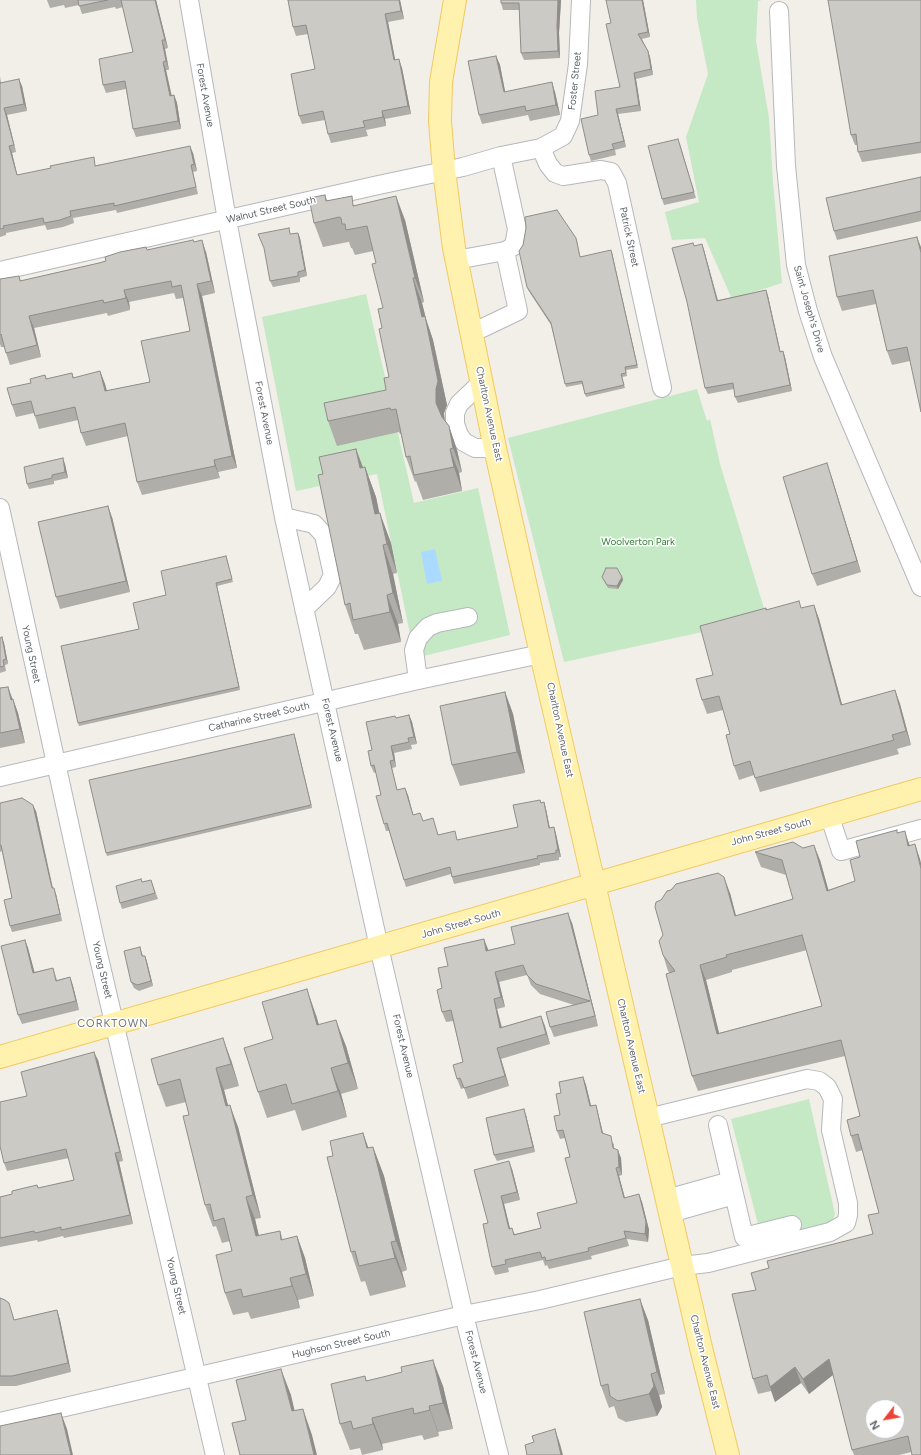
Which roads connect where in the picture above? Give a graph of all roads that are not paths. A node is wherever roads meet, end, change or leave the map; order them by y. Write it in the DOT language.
graph roads {
  1 [pos="189,0"];
  2 [pos="455,0"];
  3 [pos="581,0"];
  4 [pos="779,11"];
  5 [pos="541,148"];
  6 [pos="501,156"];
  7 [pos="444,171"];
  8 [pos="227,220"];
  9 [pos="506,252"];
  10 [pos="456,260"];
  11 [pos="0,271"];
  12 [pos="472,333"];
  13 [pos="482,382"];
  14 [pos="662,388"];
  15 [pos="495,448"];
  16 [pos="0,508"];
  17 [pos="284,517"];
  18 [pos="921,587"];
  19 [pos="304,609"];
  20 [pos="468,617"];
  21 [pos="541,654"];
  22 [pos="418,680"];
  23 [pos="326,701"];
  24 [pos="56,764"];
  25 [pos="0,777"];
  26 [pos="921,789"];
  27 [pos="830,817"];
  28 [pos="921,829"];
  29 [pos="594,883"];
  30 [pos="379,947"];
  31 [pos="114,1024"];
  32 [pos="0,1057"];
  33 [pos="648,1118"];
  34 [pos="718,1125"];
  35 [pos="733,1188"];
  36 [pos="669,1206"];
  37 [pos="792,1225"];
  38 [pos="682,1266"];
  39 [pos="464,1315"];
  40 [pos="197,1377"];
  41 [pos="0,1422"];
  42 [pos="215,1455"];
  43 [pos="499,1455"];
  44 [pos="728,1455"];
  1 -- 8 [label="street, Forest Avenue"];
  2 -- 7 [label="main road, Charlton Avenue East"];
  3 -- 5 [label="street, Foster Street"];
  4 -- 18 [label="street, Saint Joseph's Drive"];
  5 -- 6 [label="street, Walnut Street South"];
  5 -- 14 [label="street, Patrick Street"];
  6 -- 7 [label="street, Walnut Street South"];
  6 -- 9 [label="street"];
  7 -- 8 [label="street, Walnut Street South"];
  7 -- 10 [label="main road, Charlton Avenue East"];
  8 -- 11 [label="street, Walnut Street South"];
  8 -- 17 [label="street, Forest Avenue"];
  9 -- 10 [label="street"];
  9 -- 12 [label="street"];
  10 -- 12 [label="main road, Charlton Avenue East"];
  12 -- 13 [label="main road, Charlton Avenue East"];
  13 -- 15 [label="main road, Charlton Avenue East"];
  13 -- 15 [label="street"];
  15 -- 21 [label="main road, Charlton Avenue East"];
  16 -- 24 [label="street, Young Street"];
  17 -- 19 [label="street, Forest Avenue"];
  17 -- 19 [label="street"];
  19 -- 23 [label="street, Forest Avenue"];
  20 -- 22 [label="street"];
  21 -- 22 [label="street, Catharine Street South"];
  21 -- 29 [label="main road, Charlton Avenue East"];
  22 -- 23 [label="street, Catharine Street South"];
  23 -- 24 [label="street, Catharine Street South"];
  23 -- 30 [label="street, Forest Avenue"];
  24 -- 25 [label="street, Catharine Street South"];
  24 -- 31 [label="street, Young Street"];
  26 -- 27 [label="main road, John Street South"];
  27 -- 28 [label="street"];
  27 -- 29 [label="main road, John Street South"];
  29 -- 30 [label="main road, John Street South"];
  29 -- 33 [label="main road, Charlton Avenue East"];
  30 -- 31 [label="main road, John Street South"];
  30 -- 39 [label="street, Forest Avenue"];
  31 -- 32 [label="main road, John Street South"];
  31 -- 40 [label="street, Young Street"];
  33 -- 36 [label="main road, Charlton Avenue East"];
  33 -- 38 [label="street, Hughson Street South"];
  34 -- 35 [label="street"];
  35 -- 36 [label="street"];
  35 -- 37 [label="street"];
  36 -- 38 [label="main road, Charlton Avenue East"];
  38 -- 39 [label="street, Hughson Street South"];
  38 -- 44 [label="main road, Charlton Avenue East"];
  39 -- 40 [label="street, Hughson Street South"];
  39 -- 43 [label="street, Forest Avenue"];
  40 -- 41 [label="street, Hughson Street South"];
  40 -- 42 [label="street, Young Street"];
}
